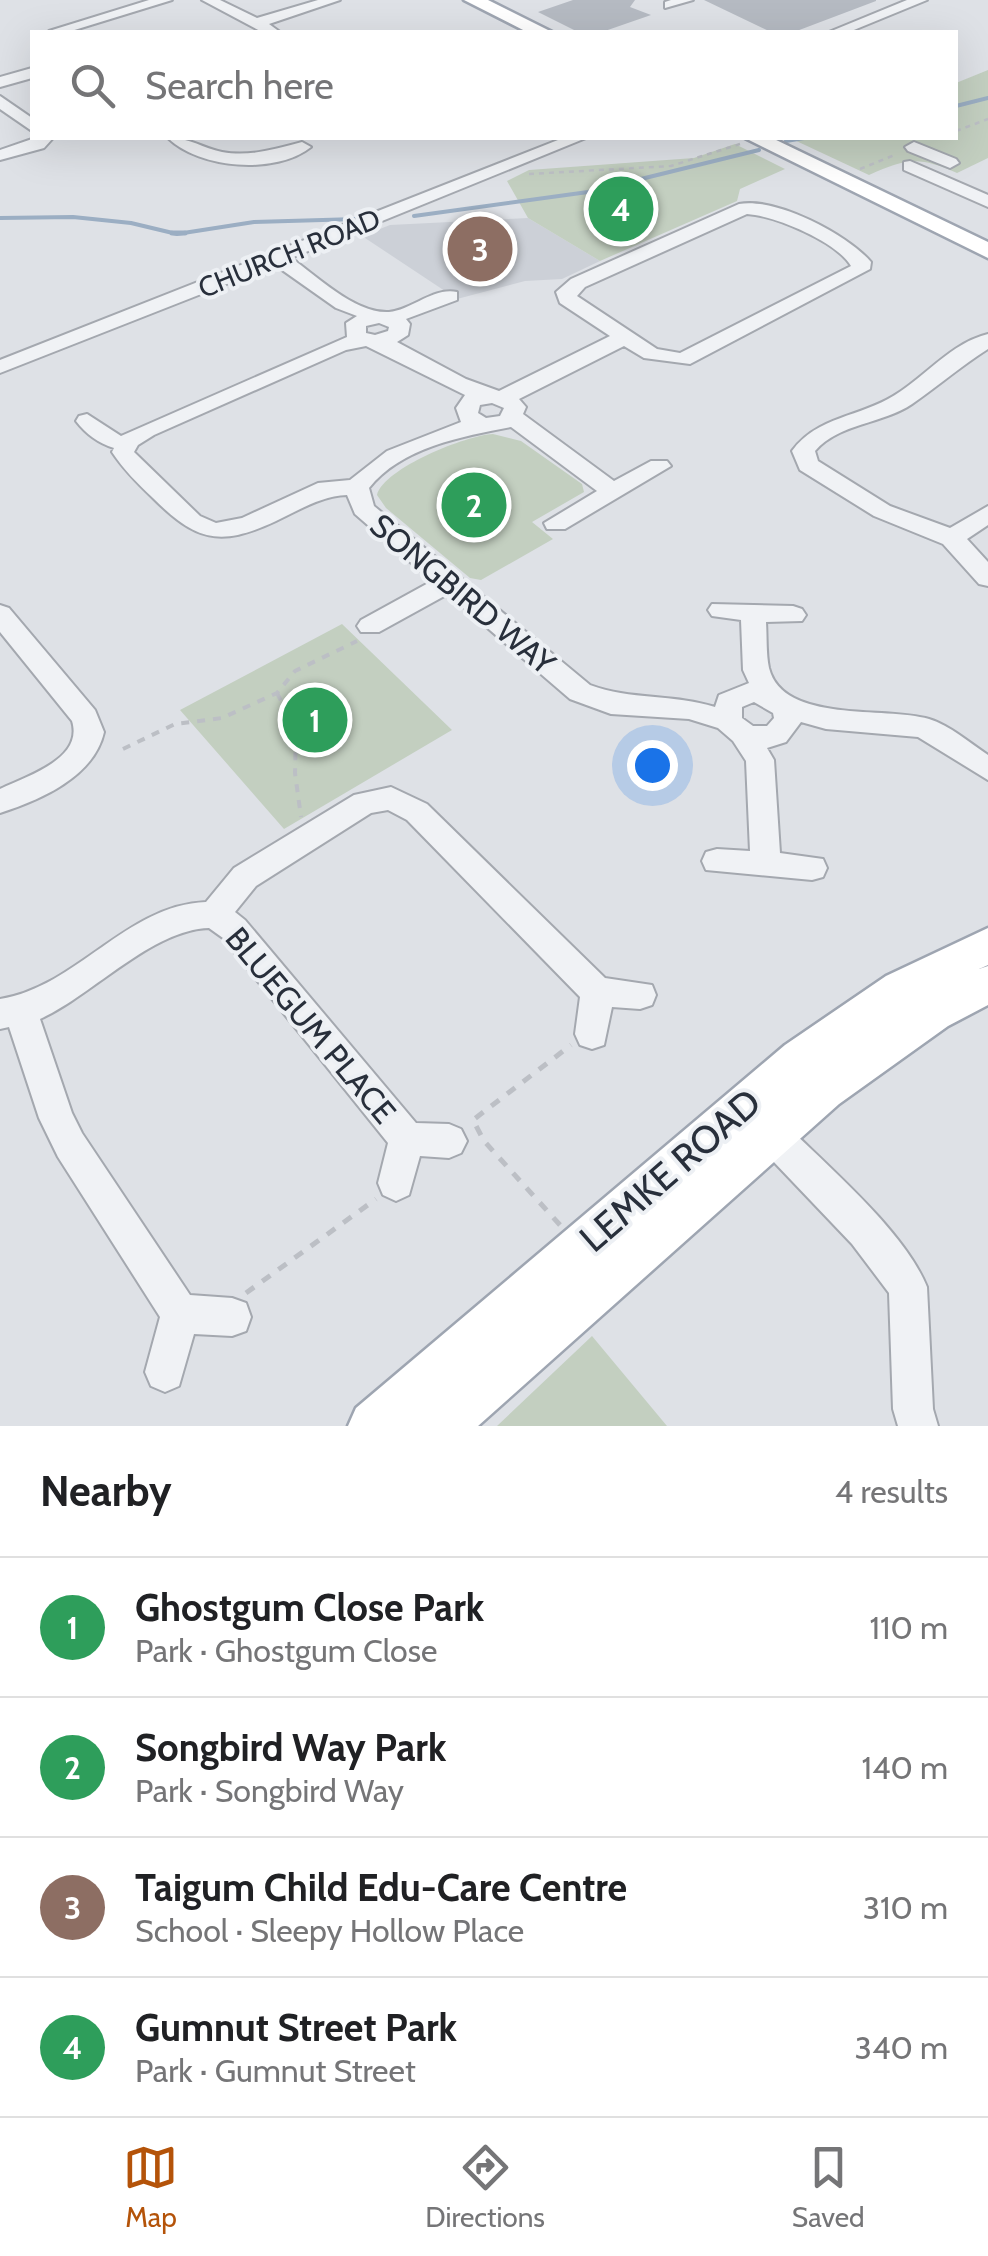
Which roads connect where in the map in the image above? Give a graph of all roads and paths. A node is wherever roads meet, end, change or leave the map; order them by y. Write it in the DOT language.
graph roads {
  1 [pos="164,0"];
  2 [pos="209,0"];
  3 [pos="333,0"];
  4 [pos="472,0"];
  5 [pos="920,0"];
  6 [pos="865,6"];
  7 [pos="884,14"];
  8 [pos="38,19"];
  9 [pos="257,23"];
  10 [pos="55,30"];
  11 [pos="65,30"];
  12 [pos="271,30"];
  13 [pos="538,30"];
  14 [pos="842,30"];
  15 [pos="30,73"];
  16 [pos="0,82"];
  17 [pos="0,101"];
  18 [pos="988,119"];
  19 [pos="30,126"];
  20 [pos="958,130"];
  21 [pos="30,140"];
  22 [pos="49,140"];
  23 [pos="180,140"];
  24 [pos="323,140"];
  25 [pos="572,140"];
  26 [pos="750,140"];
  27 [pos="294,143"];
  28 [pos="64,149"];
  29 [pos="0,155"];
  30 [pos="950,163"];
  31 [pos="524,175"];
  32 [pos="988,202"];
  33 [pos="988,250"];
  34 [pos="278,258"];
  35 [pos="450,296"];
  36 [pos="377,329"];
  37 [pos="625,338"];
  38 [pos="988,340"];
  39 [pos="0,367"];
  40 [pos="491,410"];
  41 [pos="87,421"];
  42 [pos="125,444"];
  43 [pos="659,466"];
  44 [pos="358,487"];
  45 [pos="613,491"];
  46 [pos="988,514"];
  47 [pos="556,523"];
  48 [pos="952,538"];
  49 [pos="988,578"];
  50 [pos="448,582"];
  51 [pos="722,610"];
  52 [pos="752,612"];
  53 [pos="793,615"];
  54 [pos="1,618"];
  55 [pos="370,626"];
  56 [pos="276,694"];
  57 [pos="757,715"];
  58 [pos="123,750"];
  59 [pos="988,769"];
  60 [pos="0,802"];
  61 [pos="314,834"];
  62 [pos="718,861"];
  63 [pos="766,865"];
  64 [pos="812,868"];
  65 [pos="214,914"];
  66 [pos="988,945"];
  67 [pos="988,984"];
  68 [pos="596,992"];
  69 [pos="640,995"];
  70 [pos="10,1013"];
  71 [pos="592,1034"];
  72 [pos="757,1120"];
  73 [pos="408,1139"];
  74 [pos="450,1141"];
  75 [pos="396,1183"];
  76 [pos="563,1228"];
  77 [pos="180,1314"];
  78 [pos="232,1317"];
  79 [pos="165,1372"];
  80 [pos="374,1426"];
  81 [pos="439,1426"];
  82 [pos="918,1426"];
  1 -- 11 [label="street"];
  2 -- 9 [label="street"];
  3 -- 9 [label="street"];
  4 -- 13 [label="main road"];
  5 -- 7 [label="street"];
  6 -- 7 [label="street"];
  7 -- 14 [label="street"];
  8 -- 10 [label="street"];
  9 -- 12 [label="street"];
  15 -- 16 [label="street"];
  17 -- 19 [label="street"];
  18 -- 20 [label="path"];
  21 -- 29 [label="street"];
  22 -- 28 [label="street"];
  23 -- 27 [label="street"];
  24 -- 27 [label="street"];
  25 -- 34 [label="street, CHURCH ROAD"];
  26 -- 31 [label="path"];
  26 -- 33 [label="main road"];
  30 -- 32 [label="street"];
  34 -- 36 [label="street"];
  34 -- 39 [label="street, CHURCH ROAD"];
  35 -- 36 [label="street"];
  36 -- 40 [label="street"];
  36 -- 42 [label="street"];
  37 -- 37 [label="street"];
  37 -- 40 [label="street, SONGBIRD WAY"];
  38 -- 48 [label="street"];
  40 -- 44 [label="street, SONGBIRD WAY"];
  40 -- 45 [label="street"];
  41 -- 42 [label="street"];
  42 -- 44 [label="street"];
  43 -- 45 [label="street"];
  44 -- 50 [label="street, SONGBIRD WAY"];
  45 -- 47 [label="street"];
  46 -- 48 [label="street"];
  48 -- 49 [label="street"];
  50 -- 55 [label="street"];
  50 -- 57 [label="street, SONGBIRD WAY"];
  51 -- 52 [label="street"];
  52 -- 53 [label="street"];
  52 -- 57 [label="street"];
  54 -- 60 [label="street"];
  55 -- 56 [label="path"];
  56 -- 58 [label="path"];
  56 -- 61 [label="path"];
  57 -- 59 [label="street, SONGBIRD WAY"];
  57 -- 63 [label="street"];
  61 -- 65 [label="street"];
  61 -- 68 [label="street"];
  62 -- 63 [label="street"];
  63 -- 64 [label="street"];
  65 -- 70 [label="street, BLUEGUM PLACE"];
  65 -- 73 [label="street, BLUEGUM PLACE"];
  66 -- 72 [label="main road, LEMKE ROAD"];
  67 -- 72 [label="main road, LEMKE ROAD"];
  68 -- 69 [label="street"];
  68 -- 71 [label="street"];
  70 -- 77 [label="street"];
  71 -- 76 [label="path"];
  72 -- 80 [label="main road, LEMKE ROAD"];
  72 -- 81 [label="main road, LEMKE ROAD"];
  72 -- 82 [label="street"];
  73 -- 74 [label="street, BLUEGUM PLACE"];
  73 -- 75 [label="street, BLUEGUM PLACE"];
  75 -- 78 [label="path"];
  77 -- 78 [label="street"];
  77 -- 79 [label="street"];
}
